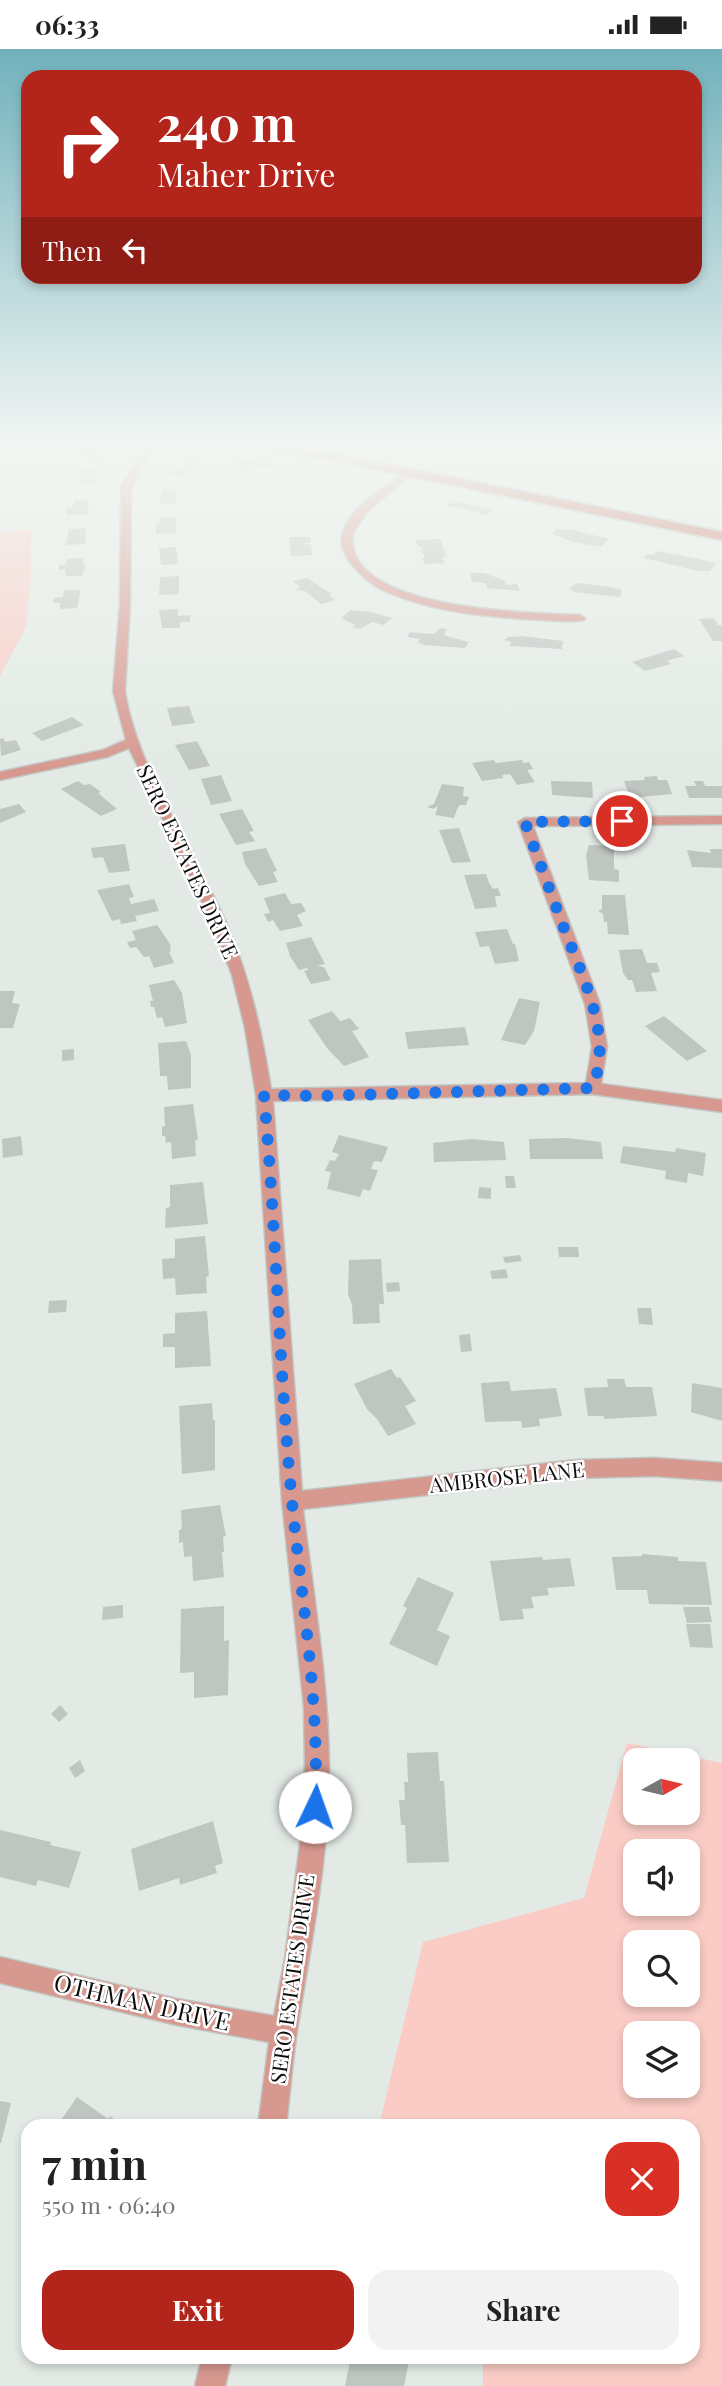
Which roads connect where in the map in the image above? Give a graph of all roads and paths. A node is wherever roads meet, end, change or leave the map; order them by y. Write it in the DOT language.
graph roads {
  1 [pos="125,553"];
  2 [pos="350,553"];
  3 [pos="580,618"];
  4 [pos="132,742"];
  5 [pos="0,776"];
  6 [pos="722,820"];
  7 [pos="592,1088"];
  8 [pos="264,1095"];
  9 [pos="722,1106"];
  10 [pos="722,1472"];
  11 [pos="292,1501"];
  12 [pos="0,1970"];
  13 [pos="284,2031"];
  14 [pos="273,2119"];
  15 [pos="216,2364"];
  16 [pos="211,2386"];
  1 -- 4 [label="street, SERO ESTATES DRIVE"];
  2 -- 3 [label="street"];
  4 -- 5 [label="street"];
  4 -- 8 [label="street, SERO ESTATES DRIVE"];
  6 -- 7 [label="street"];
  7 -- 8 [label="street"];
  7 -- 9 [label="street"];
  8 -- 11 [label="street, SERO ESTATES DRIVE"];
  10 -- 11 [label="street, AMBROSE LANE"];
  11 -- 13 [label="street, SERO ESTATES DRIVE"];
  12 -- 13 [label="street, OTHMAN DRIVE"];
  13 -- 14 [label="street, SERO ESTATES DRIVE"];
  15 -- 16 [label="street"];
}
